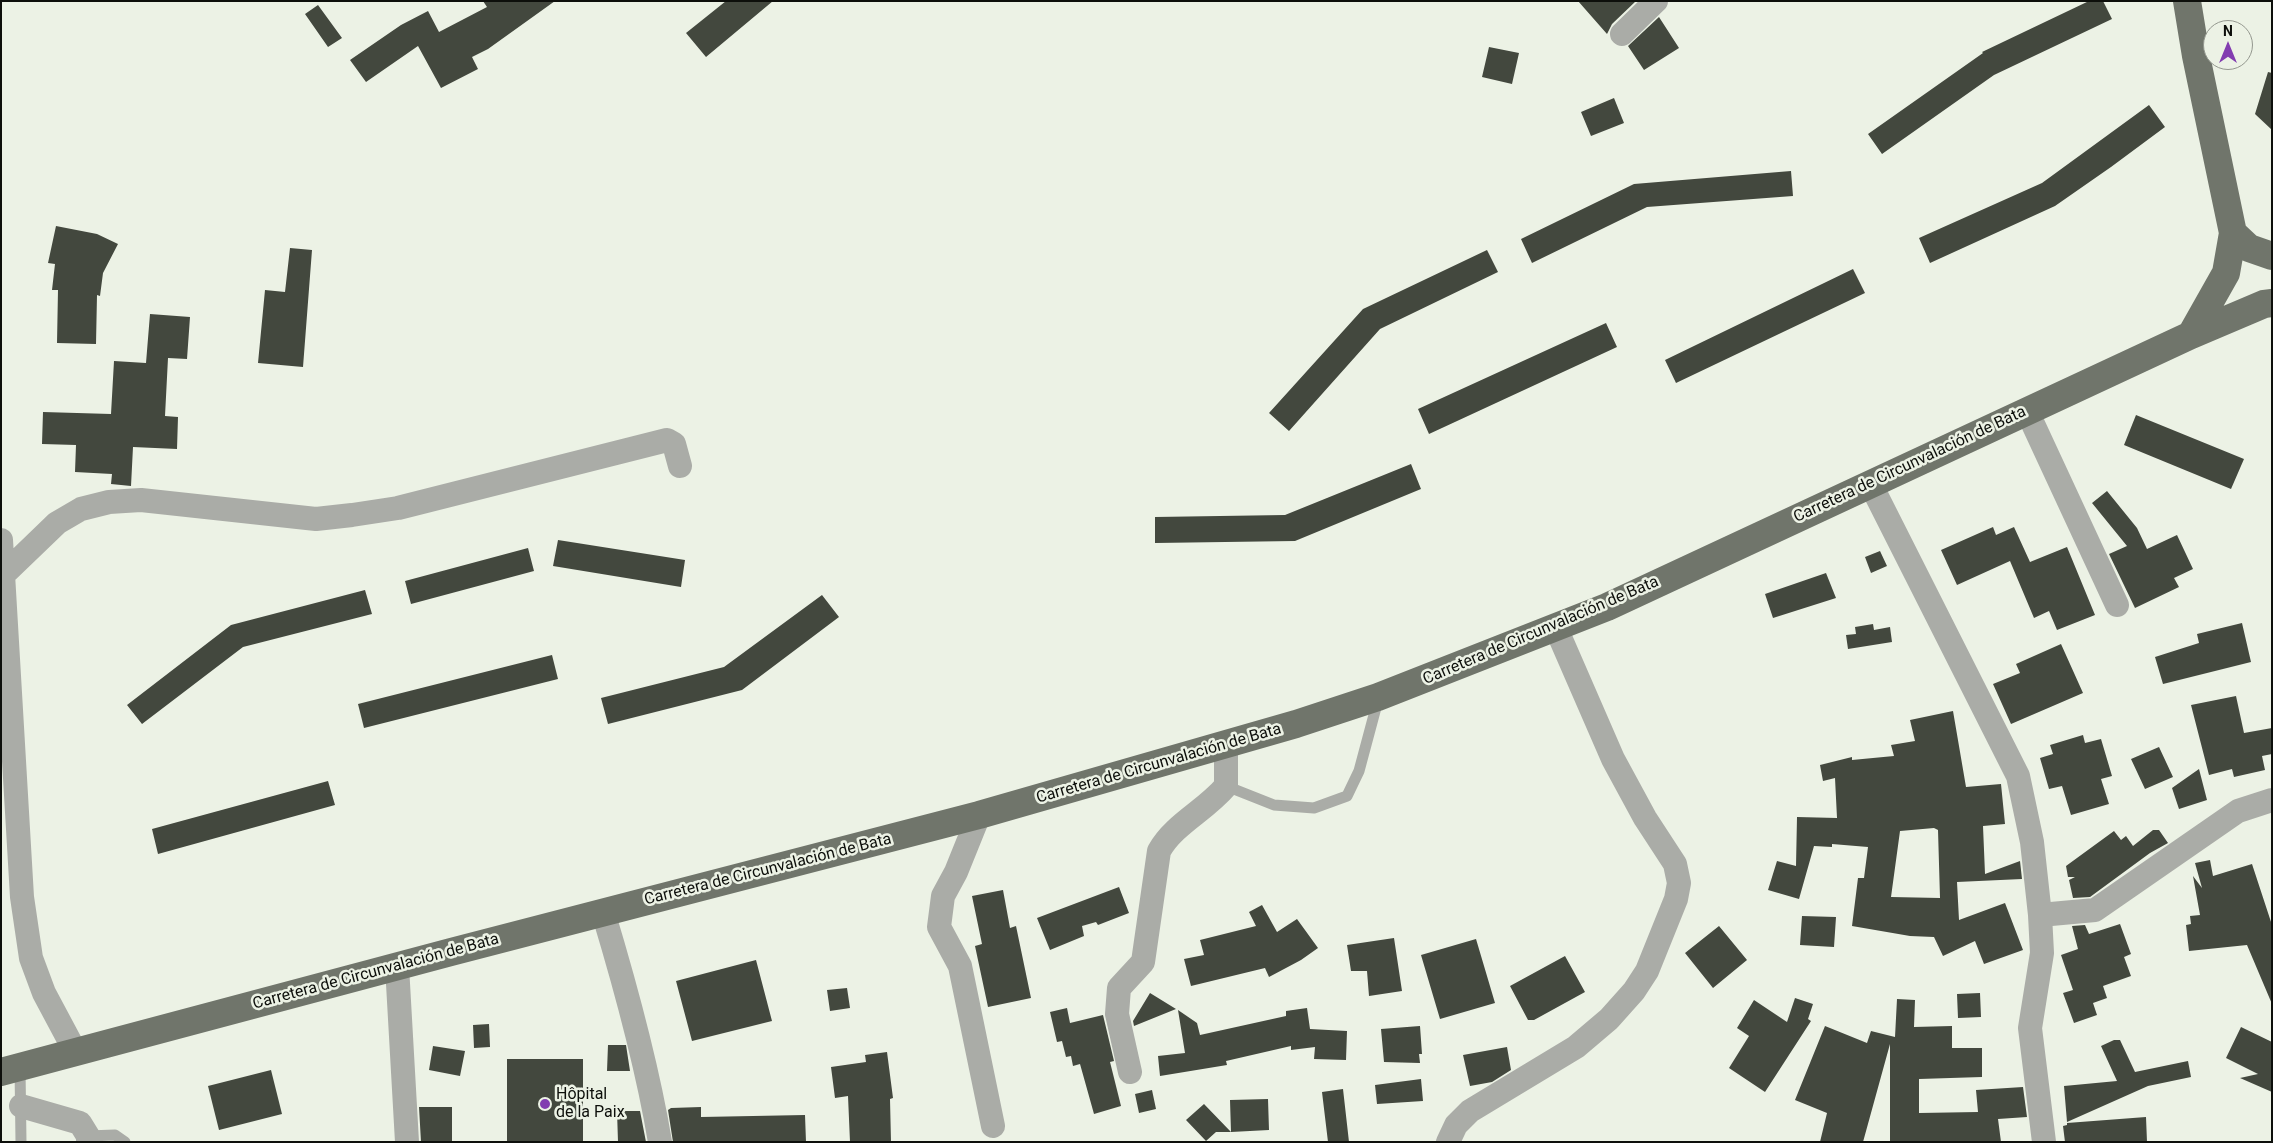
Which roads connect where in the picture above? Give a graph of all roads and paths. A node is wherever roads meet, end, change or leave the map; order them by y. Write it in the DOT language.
graph roads {
  1 [pos="1656,1"];
  2 [pos="2187,1"];
  3 [pos="1622,34"];
  4 [pos="2233,233"];
  5 [pos="2272,256"];
  6 [pos="2269,300"];
  7 [pos="2191,335"];
  8 [pos="2027,411"];
  9 [pos="680,466"];
  10 [pos="1870,483"];
  11 [pos="1,540"];
  12 [pos="5,572"];
  13 [pos="2117,605"];
  14 [pos="1556,628"];
  15 [pos="1378,697"];
  16 [pos="1226,745"];
  17 [pos="1226,786"];
  18 [pos="2272,800"];
  19 [pos="979,815"];
  20 [pos="603,912"];
  21 [pos="2040,915"];
  22 [pos="397,966"];
  23 [pos="76,1053"];
  24 [pos="11,1070"];
  25 [pos="1130,1072"];
  26 [pos="21,1106"];
  27 [pos="993,1126"];
  28 [pos="88,1139"];
  29 [pos="22,1142"];
  30 [pos="125,1142"];
  31 [pos="407,1142"];
  32 [pos="660,1142"];
  33 [pos="1448,1142"];
  34 [pos="2044,1142"];
  1 -- 3 [label="street"];
  2 -- 4 [label="main road"];
  4 -- 5 [label="main road"];
  4 -- 7 [label="main road"];
  6 -- 7 [label="main road, Carretera de Circunvalación de Bata"];
  7 -- 8 [label="main road, Carretera de Circunvalación de Bata"];
  8 -- 10 [label="main road, Carretera de Circunvalación de Bata"];
  8 -- 13 [label="street"];
  9 -- 12 [label="street"];
  10 -- 14 [label="main road, Carretera de Circunvalación de Bata"];
  10 -- 21 [label="street"];
  11 -- 12 [label="street"];
  12 -- 23 [label="street"];
  14 -- 15 [label="main road, Carretera de Circunvalación de Bata"];
  14 -- 33 [label="street"];
  15 -- 16 [label="main road, Carretera de Circunvalación de Bata"];
  15 -- 17 [label="lane"];
  16 -- 17 [label="street"];
  16 -- 19 [label="main road, Carretera de Circunvalación de Bata"];
  17 -- 25 [label="street"];
  18 -- 21 [label="street"];
  19 -- 20 [label="main road, Carretera de Circunvalación de Bata"];
  19 -- 27 [label="street"];
  20 -- 22 [label="main road, Carretera de Circunvalación de Bata"];
  20 -- 32 [label="street"];
  21 -- 34 [label="street"];
  22 -- 23 [label="main road, Carretera de Circunvalación de Bata"];
  22 -- 31 [label="street"];
  23 -- 24 [label="main road, Carretera de Circunvalación de Bata"];
  24 -- 26 [label="lane"];
  26 -- 28 [label="street"];
  26 -- 29 [label="lane"];
  28 -- 30 [label="lane"];
}
